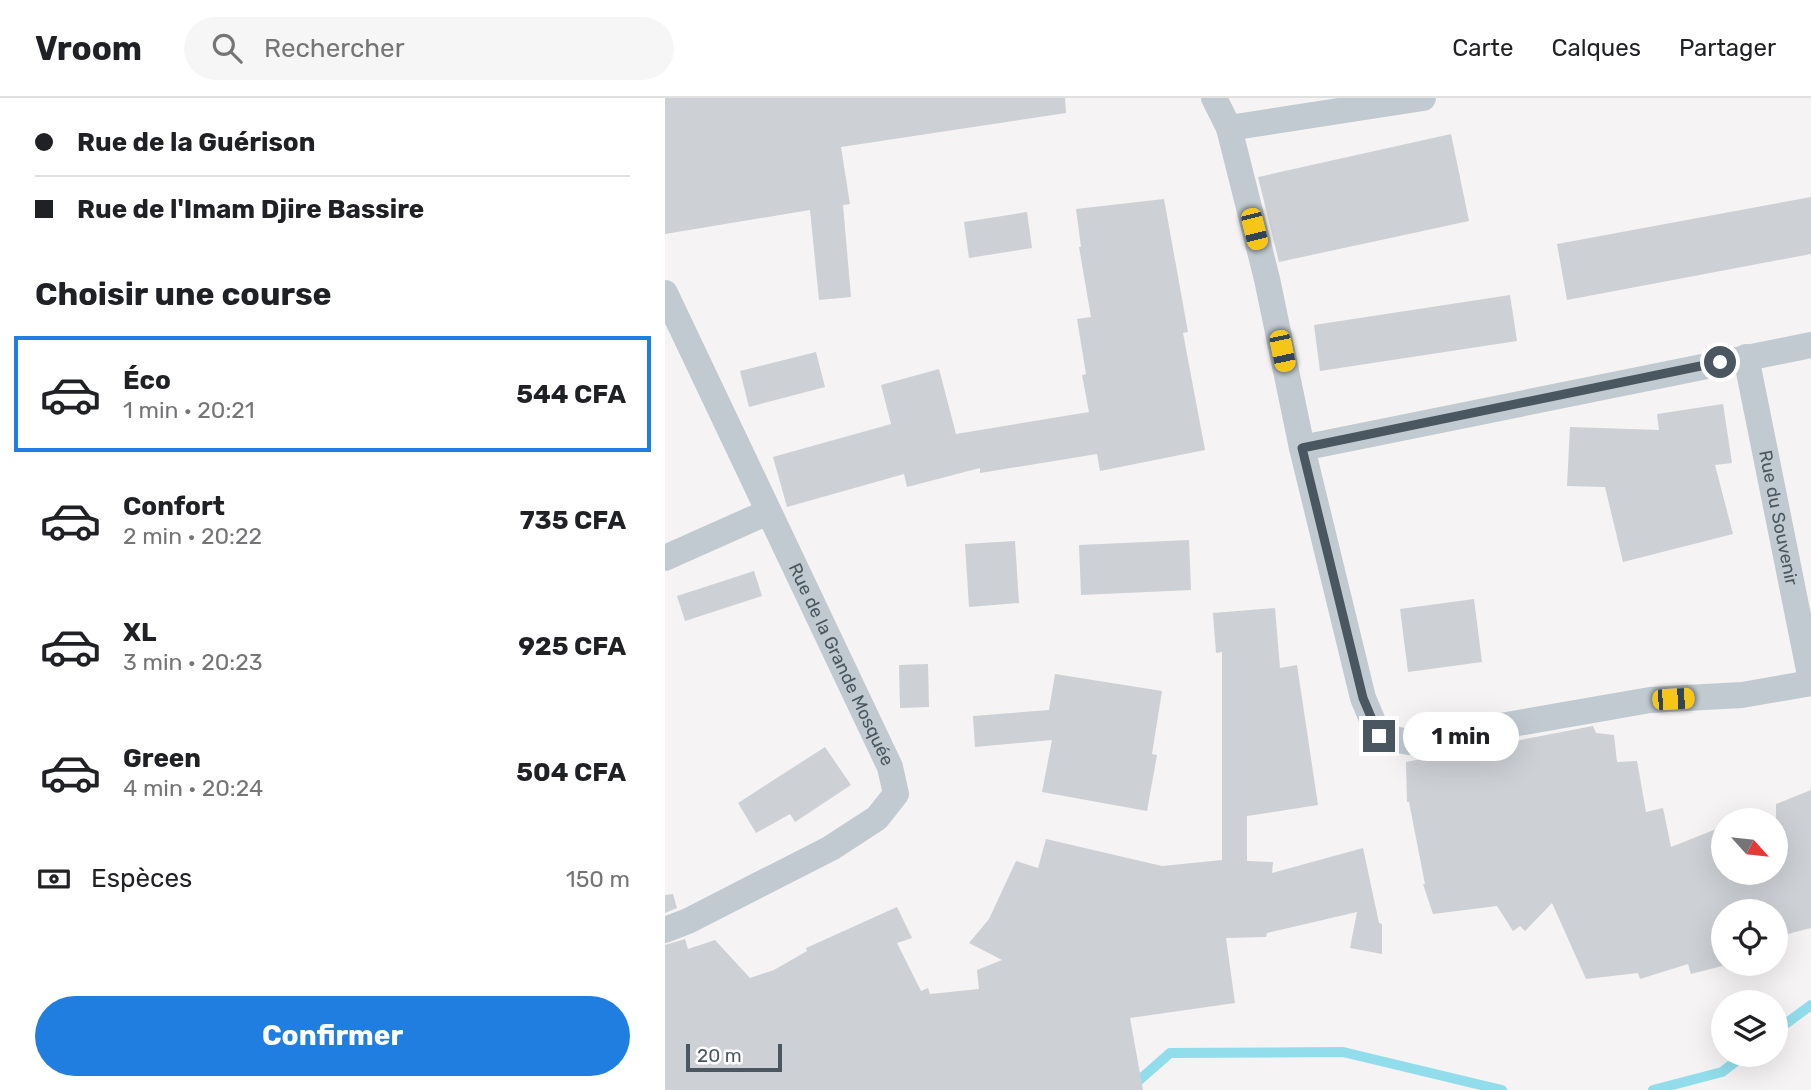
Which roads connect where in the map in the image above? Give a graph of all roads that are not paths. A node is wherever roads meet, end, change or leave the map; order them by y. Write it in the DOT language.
graph roads {
  1 [pos="1214,98"];
  2 [pos="1423,98"];
  3 [pos="1229,128"];
  4 [pos="665,293"];
  5 [pos="1811,345"];
  6 [pos="1746,356"];
  7 [pos="1302,448"];
  8 [pos="768,512"];
  9 [pos="665,558"];
  10 [pos="1811,681"];
  11 [pos="665,930"];
  1 -- 3 [label="street"];
  2 -- 3 [label="street"];
  3 -- 7 [label="street"];
  4 -- 8 [label="street, Rue de la Grande Mosquée"];
  5 -- 6 [label="street"];
  6 -- 7 [label="street"];
  6 -- 10 [label="street, Rue du Souvenir"];
  7 -- 10 [label="street"];
  8 -- 9 [label="street"];
  8 -- 11 [label="street, Rue de la Grande Mosquée"];
}
